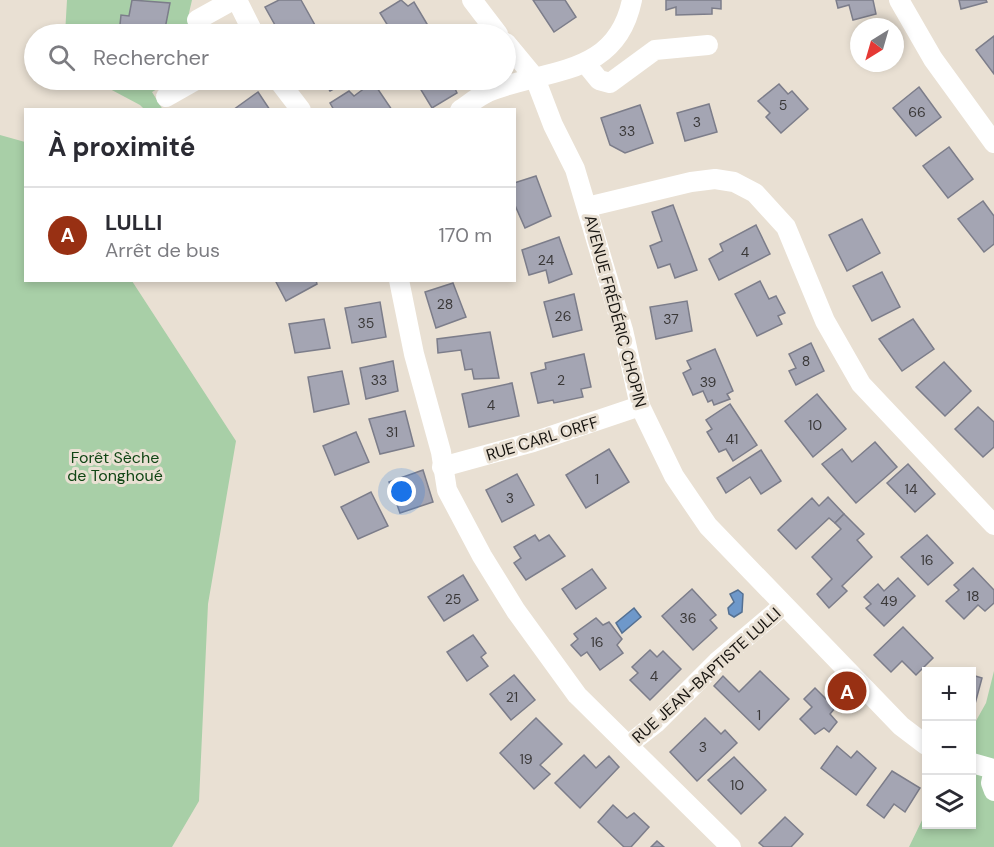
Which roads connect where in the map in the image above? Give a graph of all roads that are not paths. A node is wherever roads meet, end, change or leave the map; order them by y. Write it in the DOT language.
graph roads {
  1 [pos="235,0"];
  2 [pos="472,0"];
  3 [pos="632,0"];
  4 [pos="899,0"];
  5 [pos="197,20"];
  6 [pos="248,24"];
  7 [pos="490,24"];
  8 [pos="708,45"];
  9 [pos="516,55"];
  10 [pos="586,64"];
  11 [pos="535,78"];
  12 [pos="516,84"];
  13 [pos="178,90"];
  14 [pos="286,90"];
  15 [pos="497,90"];
  16 [pos="166,97"];
  17 [pos="299,108"];
  18 [pos="463,108"];
  19 [pos="994,143"];
  20 [pos="587,207"];
  21 [pos="399,282"];
  22 [pos="640,406"];
  23 [pos="442,467"];
  24 [pos="994,525"];
  25 [pos="783,606"];
  26 [pos="922,742"];
  27 [pos="628,745"];
  28 [pos="976,764"];
  29 [pos="994,769"];
  30 [pos="994,791"];
  31 [pos="731,847"];
  1 -- 5 [label="street"];
  1 -- 6 [label="street"];
  2 -- 7 [label="street"];
  3 -- 10 [label="street"];
  4 -- 19 [label="street"];
  8 -- 10 [label="street"];
  9 -- 11 [label="street, AVENUE FRÉDÉRIC CHOPIN"];
  10 -- 11 [label="street"];
  11 -- 12 [label="street"];
  11 -- 20 [label="street, AVENUE FRÉDÉRIC CHOPIN"];
  13 -- 16 [label="street"];
  14 -- 17 [label="street"];
  15 -- 18 [label="street"];
  20 -- 22 [label="street, AVENUE FRÉDÉRIC CHOPIN"];
  20 -- 24 [label="street"];
  21 -- 23 [label="street"];
  22 -- 23 [label="street, RUE CARL ORFF"];
  22 -- 25 [label="street, AVENUE FRÉDÉRIC CHOPIN"];
  23 -- 27 [label="street"];
  25 -- 26 [label="street, AVENUE FRÉDÉRIC CHOPIN"];
  25 -- 27 [label="street, RUE JEAN-BAPTISTE LULLI"];
  27 -- 31 [label="street"];
  28 -- 29 [label="street"];
  29 -- 30 [label="street"];
}
